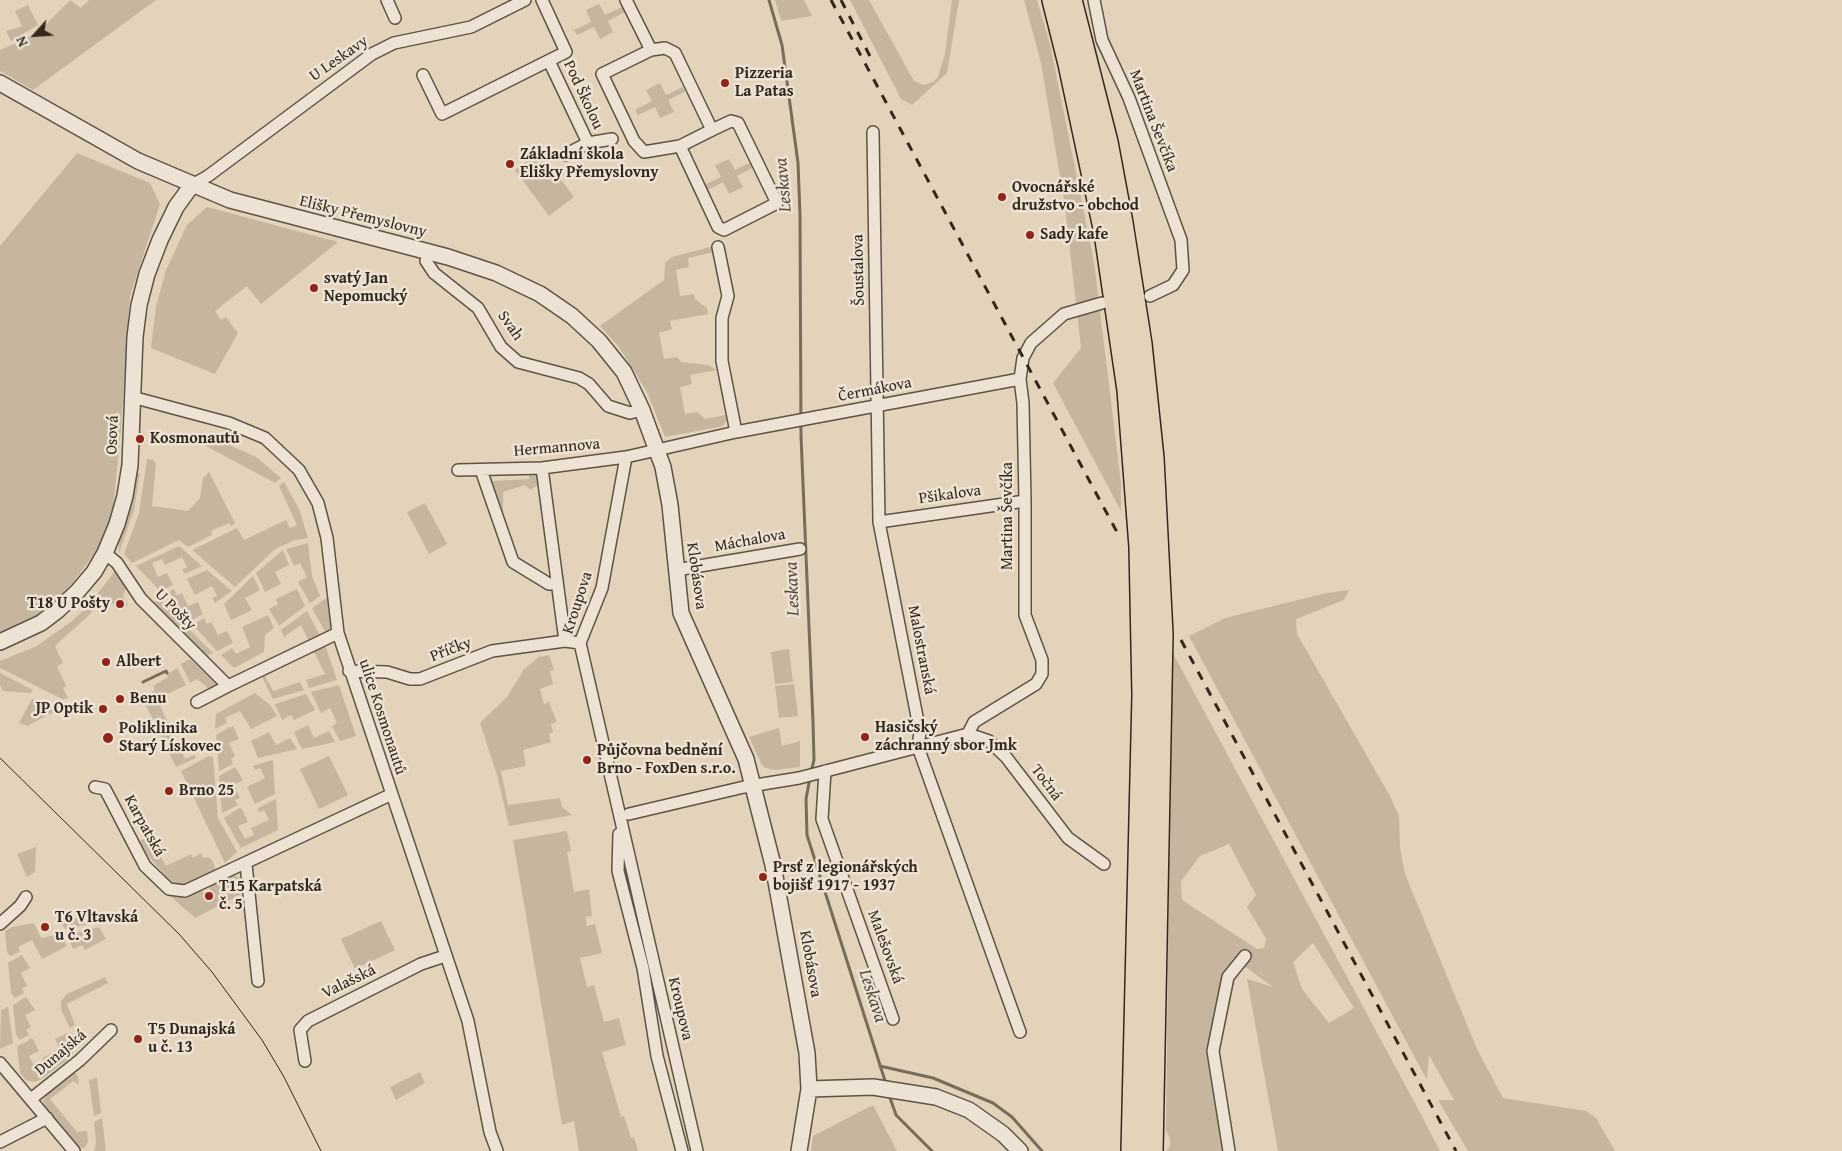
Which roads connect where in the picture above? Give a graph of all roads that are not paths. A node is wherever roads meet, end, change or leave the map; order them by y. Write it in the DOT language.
graph roads {
  1 [pos="387,0"];
  2 [pos="525,0"];
  3 [pos="542,0"];
  4 [pos="626,0"];
  5 [pos="1053,0"];
  6 [pos="1071,0"];
  7 [pos="1094,0"];
  8 [pos="396,18"];
  9 [pos="651,50"];
  10 [pos="549,61"];
  11 [pos="423,75"];
  12 [pos="0,83"];
  13 [pos="712,130"];
  14 [pos="873,132"];
  15 [pos="612,138"];
  16 [pos="588,143"];
  17 [pos="680,146"];
  18 [pos="565,155"];
  19 [pos="192,185"];
  20 [pos="718,247"];
  21 [pos="429,252"];
  22 [pos="1150,296"];
  23 [pos="1102,303"];
  24 [pos="1020,379"];
  25 [pos="132,397"];
  26 [pos="878,407"];
  27 [pos="642,410"];
  28 [pos="736,432"];
  29 [pos="658,449"];
  30 [pos="626,457"];
  31 [pos="542,468"];
  32 [pos="458,470"];
  33 [pos="481,470"];
  34 [pos="1025,501"];
  35 [pos="879,522"];
  36 [pos="800,549"];
  37 [pos="105,554"];
  38 [pos="676,570"];
  39 [pos="556,584"];
  40 [pos="338,633"];
  41 [pos="565,641"];
  42 [pos="0,642"];
  43 [pos="580,643"];
  44 [pos="349,671"];
  45 [pos="228,686"];
  46 [pos="197,702"];
  47 [pos="968,734"];
  48 [pos="918,747"];
  49 [pos="823,772"];
  50 [pos="754,785"];
  51 [pos="96,787"];
  52 [pos="390,795"];
  53 [pos="624,814"];
  54 [pos="246,864"];
  55 [pos="1104,864"];
  56 [pos="26,897"];
  57 [pos="0,924"];
  58 [pos="445,956"];
  59 [pos="1245,956"];
  60 [pos="258,981"];
  61 [pos="894,1019"];
  62 [pos="111,1030"];
  63 [pos="1020,1032"];
  64 [pos="305,1061"];
  65 [pos="0,1063"];
  66 [pos="809,1089"];
  67 [pos="31,1099"];
  68 [pos="47,1118"];
  69 [pos="0,1142"];
  70 [pos="74,1151"];
  71 [pos="497,1151"];
  72 [pos="682,1151"];
  73 [pos="697,1151"];
  74 [pos="799,1151"];
  75 [pos="1020,1151"];
  76 [pos="1132,1151"];
  77 [pos="1152,1151"];
  78 [pos="1229,1151"];
  1 -- 8 [label="street"];
  2 -- 19 [label="street, U Leskavy"];
  3 -- 10 [label="street"];
  4 -- 9 [label="street"];
  5 -- 76 [label="highway"];
  6 -- 77 [label="highway"];
  7 -- 22 [label="street, Martina Ševčíka"];
  9 -- 13 [label="street"];
  9 -- 17 [label="street"];
  10 -- 11 [label="street"];
  10 -- 16 [label="street, Pod Školou"];
  12 -- 19 [label="street, Elišky Přemyslovny"];
  13 -- 17 [label="street"];
  13 -- 17 [label="street"];
  14 -- 26 [label="street, Šoustalova"];
  15 -- 16 [label="street, Pod Školou"];
  16 -- 18 [label="street, Pod Školou"];
  19 -- 21 [label="street, Elišky Přemyslovny"];
  19 -- 25 [label="street, Osová"];
  20 -- 28 [label="street"];
  21 -- 27 [label="street, Elišky Přemyslovny"];
  21 -- 27 [label="street, Svah"];
  23 -- 24 [label="street, Martina Ševčíka"];
  24 -- 26 [label="street, Čermákova"];
  24 -- 34 [label="street, Martina Ševčíka"];
  25 -- 37 [label="street, Osová"];
  25 -- 40 [label="street, ulice Kosmonautů"];
  26 -- 28 [label="street, Čermákova"];
  26 -- 35 [label="street, Malostranská"];
  27 -- 29 [label="street, Elišky Přemyslovny"];
  28 -- 29 [label="street, Čermákova"];
  29 -- 30 [label="street, Hermannova"];
  29 -- 38 [label="street, Klobásova"];
  30 -- 31 [label="street, Hermannova"];
  30 -- 43 [label="street, Kroupova"];
  31 -- 33 [label="street, Hermannova"];
  31 -- 39 [label="street"];
  32 -- 33 [label="street, Hermannova"];
  33 -- 39 [label="street"];
  34 -- 35 [label="street, Pšikalova"];
  34 -- 47 [label="street, Martina Ševčíka"];
  35 -- 48 [label="street, Malostranská"];
  36 -- 38 [label="street, Máchalova"];
  37 -- 42 [label="street, Osová"];
  37 -- 45 [label="street, U Pošty"];
  38 -- 50 [label="street, Klobásova"];
  39 -- 41 [label="street"];
  40 -- 44 [label="street, ulice Kosmonautů"];
  40 -- 45 [label="street"];
  41 -- 43 [label="street, Příčky"];
  41 -- 44 [label="street, Příčky"];
  43 -- 53 [label="street, Kroupova"];
  44 -- 52 [label="street, ulice Kosmonautů"];
  45 -- 46 [label="street"];
  47 -- 48 [label="street"];
  47 -- 55 [label="street, Točná"];
  48 -- 49 [label="street"];
  48 -- 63 [label="street, Malostranská"];
  49 -- 50 [label="street"];
  49 -- 61 [label="street, Malešovská"];
  50 -- 53 [label="street"];
  50 -- 66 [label="street, Klobásova"];
  51 -- 54 [label="street, Karpatská"];
  52 -- 54 [label="street, Karpatská"];
  52 -- 58 [label="street, ulice Kosmonautů"];
  53 -- 72 [label="street, Kroupova"];
  53 -- 73 [label="street, Kroupova"];
  54 -- 60 [label="street"];
  56 -- 57 [label="street"];
  58 -- 64 [label="street, Valašská"];
  58 -- 71 [label="street, ulice Kosmonautů"];
  59 -- 78 [label="street"];
  62 -- 67 [label="street, Dunajská"];
  65 -- 67 [label="street, Dunajská"];
  66 -- 74 [label="street, Klobásova"];
  66 -- 75 [label="street"];
  67 -- 68 [label="street, Dunajská"];
  68 -- 69 [label="street"];
  68 -- 70 [label="street, Dunajská"];
}
